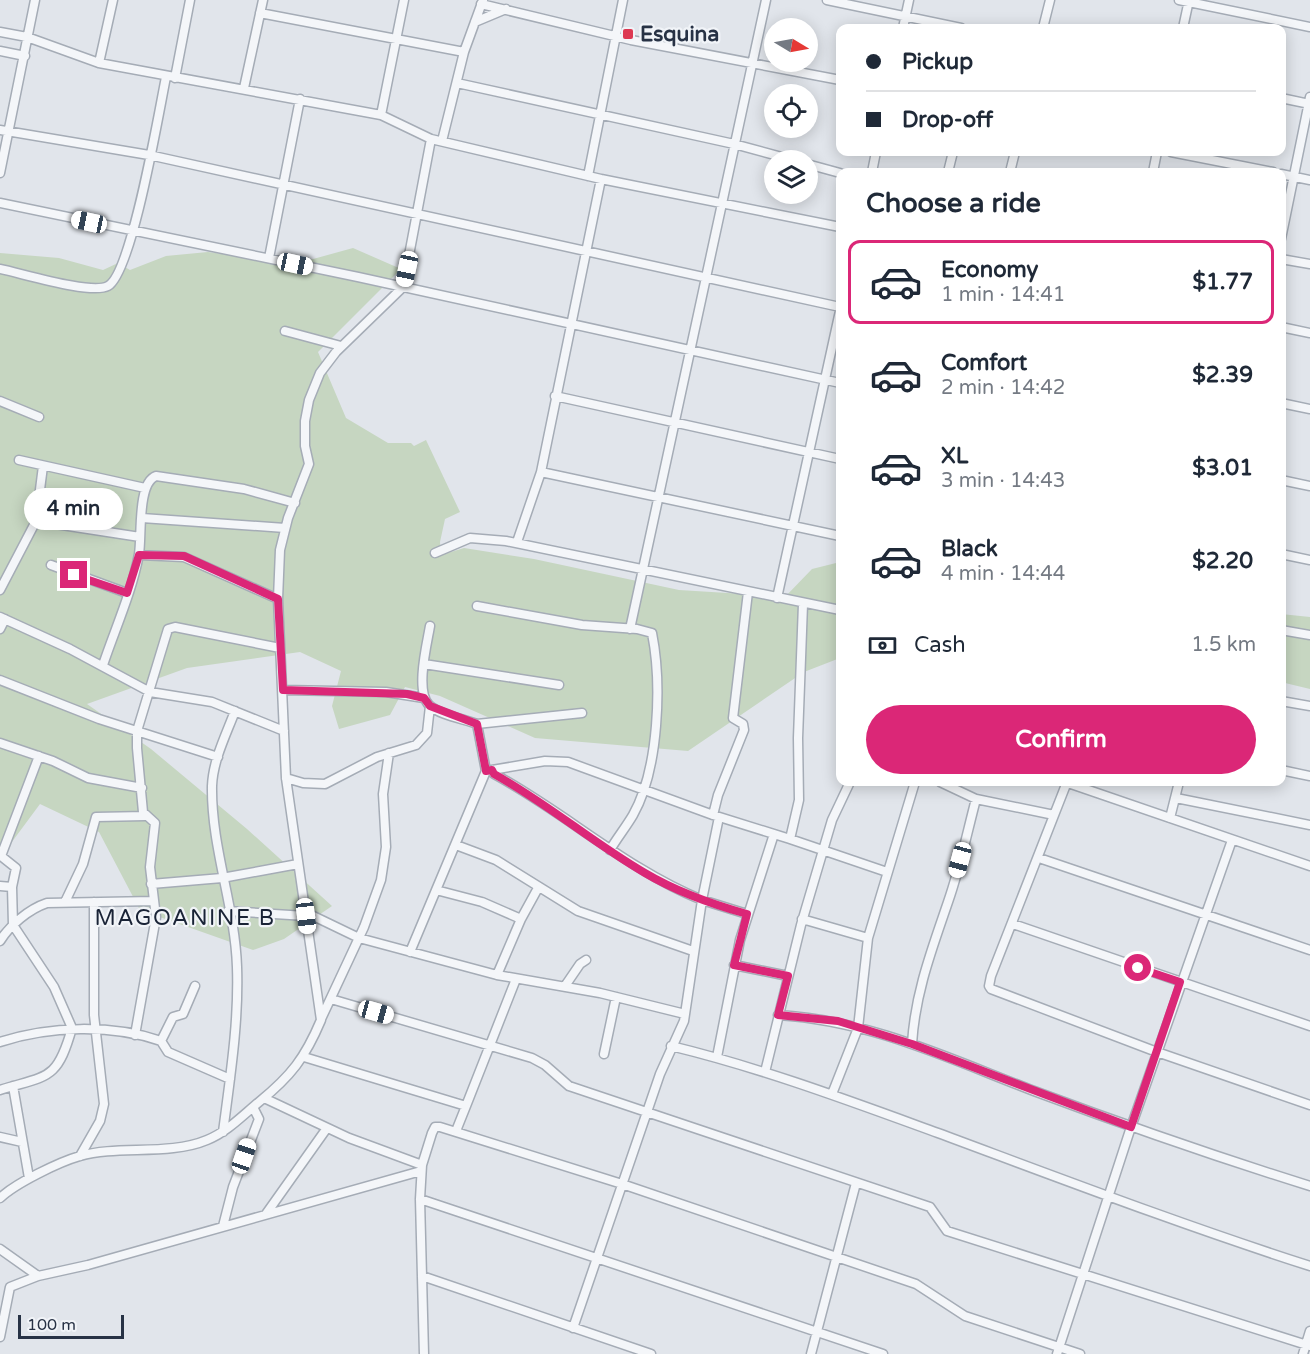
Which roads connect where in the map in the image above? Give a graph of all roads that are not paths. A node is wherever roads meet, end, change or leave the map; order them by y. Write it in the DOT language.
graph roads {
  1 [pos="35,0"];
  2 [pos="113,0"];
  3 [pos="190,0"];
  4 [pos="263,0"];
  5 [pos="404,0"];
  6 [pos="623,0"];
  7 [pos="766,0"];
  8 [pos="827,0"];
  9 [pos="909,0"];
  10 [pos="1050,0"];
  11 [pos="1179,0"];
  12 [pos="1189,1"];
  13 [pos="482,2"];
  14 [pos="507,9"];
  15 [pos="260,13"];
  16 [pos="906,17"];
  17 [pos="475,22"];
  18 [pos="904,24"];
  19 [pos="941,24"];
  20 [pos="1044,24"];
  21 [pos="1184,24"];
  22 [pos="1310,27"];
  23 [pos="0,32"];
  24 [pos="616,35"];
  25 [pos="396,37"];
  26 [pos="27,38"];
  27 [pos="0,51"];
  28 [pos="464,52"];
  29 [pos="25,56"];
  30 [pos="99,63"];
  31 [pos="753,63"];
  32 [pos="171,77"];
  33 [pos="836,79"];
  34 [pos="457,83"];
  35 [pos="244,88"];
  36 [pos="300,99"];
  37 [pos="1286,99"];
  38 [pos="1310,101"];
  39 [pos="381,115"];
  40 [pos="599,116"];
  41 [pos="4,131"];
  42 [pos="431,139"];
  43 [pos="442,141"];
  44 [pos="734,144"];
  45 [pos="764,152"];
  46 [pos="149,154"];
  47 [pos="1191,156"];
  48 [pos="818,167"];
  49 [pos="1253,168"];
  50 [pos="836,172"];
  51 [pos="0,173"];
  52 [pos="1286,175"];
  53 [pos="588,176"];
  54 [pos="1293,177"];
  55 [pos="601,179"];
  56 [pos="1310,180"];
  57 [pos="284,186"];
  58 [pos="0,203"];
  59 [pos="721,204"];
  60 [pos="1286,213"];
  61 [pos="418,214"];
  62 [pos="836,226"];
  63 [pos="134,230"];
  64 [pos="586,251"];
  65 [pos="269,258"];
  66 [pos="1286,261"];
  67 [pos="1310,264"];
  68 [pos="0,269"];
  69 [pos="705,278"];
  70 [pos="403,287"];
  71 [pos="836,308"];
  72 [pos="570,324"];
  73 [pos="836,326"];
  74 [pos="1286,328"];
  75 [pos="285,331"];
  76 [pos="1310,333"];
  77 [pos="341,346"];
  78 [pos="690,351"];
  79 [pos="823,380"];
  80 [pos="836,382"];
  81 [pos="555,396"];
  82 [pos="0,401"];
  83 [pos="1286,404"];
  84 [pos="1310,409"];
  85 [pos="39,417"];
  86 [pos="675,422"];
  87 [pos="809,453"];
  88 [pos="836,458"];
  89 [pos="19,460"];
  90 [pos="43,466"];
  91 [pos="541,472"];
  92 [pos="1286,481"];
  93 [pos="1310,486"];
  94 [pos="145,488"];
  95 [pos="658,497"];
  96 [pos="295,503"];
  97 [pos="142,518"];
  98 [pos="36,521"];
  99 [pos="793,525"];
  100 [pos="285,528"];
  101 [pos="836,535"];
  102 [pos="140,537"];
  103 [pos="517,542"];
  104 [pos="435,553"];
  105 [pos="139,555"];
  106 [pos="1286,555"];
  107 [pos="1310,560"];
  108 [pos="51,565"];
  109 [pos="643,569"];
  110 [pos="0,590"];
  111 [pos="748,592"];
  112 [pos="127,593"];
  113 [pos="777,598"];
  114 [pos="278,599"];
  115 [pos="803,604"];
  116 [pos="477,606"];
  117 [pos="836,609"];
  118 [pos="2,618"];
  119 [pos="430,626"];
  120 [pos="0,629"];
  121 [pos="630,629"];
  122 [pos="1286,631"];
  123 [pos="1310,635"];
  124 [pos="280,648"];
  125 [pos="424,664"];
  126 [pos="103,665"];
  127 [pos="0,680"];
  128 [pos="559,685"];
  129 [pos="283,690"];
  130 [pos="150,692"];
  131 [pos="424,698"];
  132 [pos="1286,702"];
  133 [pos="430,706"];
  134 [pos="1310,706"];
  135 [pos="235,711"];
  136 [pos="582,713"];
  137 [pos="477,724"];
  138 [pos="137,731"];
  139 [pos="284,731"];
  140 [pos="0,743"];
  141 [pos="389,753"];
  142 [pos="39,756"];
  143 [pos="218,757"];
  144 [pos="489,770"];
  145 [pos="1286,771"];
  146 [pos="1310,776"];
  147 [pos="286,778"];
  148 [pos="848,786"];
  149 [pos="914,786"];
  150 [pos="948,786"];
  151 [pos="1066,786"];
  152 [pos="1079,786"];
  153 [pos="1178,786"];
  154 [pos="142,788"];
  155 [pos="644,789"];
  156 [pos="1176,798"];
  157 [pos="976,799"];
  158 [pos="1054,815"];
  159 [pos="145,816"];
  160 [pos="716,816"];
  161 [pos="1170,818"];
  162 [pos="1310,825"];
  163 [pos="774,834"];
  164 [pos="790,839"];
  165 [pos="1232,840"];
  166 [pos="456,845"];
  167 [pos="610,850"];
  168 [pos="822,852"];
  169 [pos="1039,858"];
  170 [pos="298,864"];
  171 [pos="1310,866"];
  172 [pos="887,872"];
  173 [pos="222,878"];
  174 [pos="151,884"];
  175 [pos="0,886"];
  176 [pos="12,887"];
  177 [pos="538,888"];
  178 [pos="436,890"];
  179 [pos="702,900"];
  180 [pos="154,901"];
  181 [pos="65,902"];
  182 [pos="94,903"];
  183 [pos="228,911"];
  184 [pos="305,914"];
  185 [pos="747,914"];
  186 [pos="1204,915"];
  187 [pos="521,919"];
  188 [pos="802,919"];
  189 [pos="1012,924"];
  190 [pos="13,925"];
  191 [pos="359,938"];
  192 [pos="868,938"];
  193 [pos="1,939"];
  194 [pos="1310,950"];
  195 [pos="693,951"];
  196 [pos="410,952"];
  197 [pos="586,960"];
  198 [pos="734,965"];
  199 [pos="497,975"];
  200 [pos="788,976"];
  201 [pos="516,979"];
  202 [pos="1180,982"];
  203 [pos="195,986"];
  204 [pos="565,986"];
  205 [pos="616,997"];
  206 [pos="331,999"];
  207 [pos="685,1014"];
  208 [pos="778,1015"];
  209 [pos="321,1020"];
  210 [pos="1310,1026"];
  211 [pos="72,1028"];
  212 [pos="858,1028"];
  213 [pos="94,1031"];
  214 [pos="135,1035"];
  215 [pos="160,1041"];
  216 [pos="0,1042"];
  217 [pos="912,1044"];
  218 [pos="491,1046"];
  219 [pos="671,1046"];
  220 [pos="1157,1052"];
  221 [pos="604,1054"];
  222 [pos="304,1057"];
  223 [pos="717,1057"];
  224 [pos="765,1072"];
  225 [pos="230,1079"];
  226 [pos="13,1086"];
  227 [pos="0,1090"];
  228 [pos="832,1094"];
  229 [pos="264,1098"];
  230 [pos="1310,1105"];
  231 [pos="466,1106"];
  232 [pos="253,1107"];
  233 [pos="647,1113"];
  234 [pos="1131,1127"];
  235 [pos="327,1128"];
  236 [pos="456,1131"];
  237 [pos="223,1132"];
  238 [pos="0,1137"];
  239 [pos="22,1142"];
  240 [pos="80,1156"];
  241 [pos="421,1168"];
  242 [pos="28,1178"];
  243 [pos="856,1183"];
  244 [pos="622,1184"];
  245 [pos="1310,1186"];
  246 [pos="4,1189"];
  247 [pos="1109,1196"];
  248 [pos="0,1198"];
  249 [pos="420,1199"];
  250 [pos="266,1214"];
  251 [pos="223,1226"];
  252 [pos="0,1249"];
  253 [pos="598,1257"];
  254 [pos="835,1257"];
  255 [pos="1310,1266"];
  256 [pos="38,1276"];
  257 [pos="423,1276"];
  258 [pos="1083,1276"];
  259 [pos="10,1287"];
  260 [pos="0,1294"];
  261 [pos="573,1328"];
  262 [pos="1310,1331"];
  263 [pos="818,1332"];
  264 [pos="0,1337"];
  265 [pos="1308,1345"];
  266 [pos="1058,1351"];
  267 [pos="424,1354"];
  268 [pos="651,1354"];
  269 [pos="811,1354"];
  270 [pos="883,1354"];
  271 [pos="1080,1354"];
  272 [pos="1303,1354"];
  1 -- 26 [label="street"];
  2 -- 30 [label="street"];
  3 -- 32 [label="street"];
  4 -- 15 [label="street"];
  5 -- 25 [label="street"];
  6 -- 24 [label="street"];
  7 -- 31 [label="street"];
  8 -- 16 [label="street"];
  9 -- 16 [label="street"];
  10 -- 20 [label="street"];
  11 -- 12 [label="street"];
  12 -- 21 [label="street"];
  12 -- 22 [label="street"];
  13 -- 14 [label="street"];
  13 -- 17 [label="street"];
  14 -- 17 [label="street"];
  14 -- 24 [label="street"];
  15 -- 25 [label="street"];
  15 -- 35 [label="street"];
  16 -- 18 [label="street"];
  16 -- 19 [label="street"];
  17 -- 28 [label="street"];
  23 -- 26 [label="street"];
  24 -- 31 [label="street"];
  24 -- 40 [label="street"];
  25 -- 28 [label="street"];
  25 -- 39 [label="street"];
  26 -- 29 [label="street"];
  26 -- 30 [label="street"];
  27 -- 29 [label="street"];
  28 -- 34 [label="street"];
  29 -- 41 [label="street"];
  30 -- 32 [label="street"];
  31 -- 33 [label="street"];
  31 -- 44 [label="street"];
  32 -- 35 [label="street"];
  32 -- 46 [label="street"];
  34 -- 40 [label="street"];
  34 -- 43 [label="street"];
  35 -- 36 [label="street"];
  36 -- 39 [label="street"];
  36 -- 57 [label="street"];
  37 -- 38 [label="street"];
  38 -- 54 [label="street"];
  39 -- 42 [label="street"];
  40 -- 44 [label="street"];
  40 -- 53 [label="street"];
  41 -- 46 [label="street"];
  41 -- 51 [label="street"];
  42 -- 43 [label="street"];
  42 -- 61 [label="street"];
  43 -- 53 [label="street"];
  44 -- 45 [label="street"];
  44 -- 59 [label="street"];
  46 -- 57 [label="street"];
  46 -- 63 [label="street"];
  47 -- 49 [label="street"];
  48 -- 50 [label="street"];
  52 -- 54 [label="street"];
  53 -- 55 [label="street"];
  54 -- 56 [label="street"];
  54 -- 60 [label="street"];
  55 -- 59 [label="street"];
  55 -- 64 [label="street"];
  57 -- 61 [label="street"];
  57 -- 65 [label="street"];
  58 -- 63 [label="street"];
  59 -- 62 [label="street"];
  59 -- 69 [label="street"];
  61 -- 64 [label="street"];
  61 -- 70 [label="street"];
  63 -- 65 [label="street"];
  63 -- 68 [label="street"];
  64 -- 69 [label="street"];
  64 -- 72 [label="street"];
  65 -- 70 [label="street"];
  66 -- 67 [label="street"];
  69 -- 71 [label="street"];
  69 -- 78 [label="street"];
  70 -- 72 [label="street"];
  70 -- 77 [label="street"];
  72 -- 78 [label="street"];
  72 -- 81 [label="street"];
  73 -- 79 [label="street"];
  74 -- 76 [label="street"];
  75 -- 77 [label="street"];
  77 -- 96 [label="street"];
  78 -- 79 [label="street"];
  78 -- 86 [label="street"];
  79 -- 80 [label="street"];
  79 -- 87 [label="street"];
  81 -- 86 [label="street"];
  81 -- 91 [label="street"];
  82 -- 85 [label="street"];
  83 -- 84 [label="street"];
  86 -- 87 [label="street"];
  86 -- 95 [label="street"];
  87 -- 88 [label="street"];
  87 -- 99 [label="street"];
  89 -- 90 [label="street"];
  90 -- 94 [label="street"];
  90 -- 98 [label="street"];
  91 -- 95 [label="street"];
  91 -- 103 [label="street"];
  92 -- 93 [label="street"];
  94 -- 96 [label="street"];
  94 -- 97 [label="street"];
  95 -- 99 [label="street"];
  95 -- 109 [label="street"];
  96 -- 100 [label="street"];
  97 -- 100 [label="street"];
  97 -- 102 [label="street"];
  98 -- 102 [label="street"];
  98 -- 110 [label="street"];
  99 -- 101 [label="street"];
  99 -- 113 [label="street"];
  100 -- 114 [label="street"];
  102 -- 105 [label="street"];
  103 -- 104 [label="street"];
  103 -- 109 [label="street"];
  105 -- 112 [label="street"];
  105 -- 114 [label="street"];
  106 -- 107 [label="street"];
  108 -- 112 [label="street"];
  109 -- 111 [label="street"];
  109 -- 121 [label="street"];
  111 -- 113 [label="street"];
  111 -- 160 [label="street"];
  112 -- 126 [label="street"];
  113 -- 115 [label="street"];
  114 -- 124 [label="street"];
  115 -- 117 [label="street"];
  115 -- 164 [label="street"];
  116 -- 121 [label="street"];
  118 -- 120 [label="street"];
  118 -- 126 [label="street"];
  119 -- 125 [label="street"];
  121 -- 155 [label="street"];
  122 -- 123 [label="street"];
  124 -- 129 [label="street"];
  124 -- 130 [label="street"];
  125 -- 128 [label="street"];
  125 -- 131 [label="street"];
  126 -- 130 [label="street"];
  127 -- 138 [label="street"];
  129 -- 131 [label="street"];
  129 -- 139 [label="street"];
  130 -- 135 [label="street"];
  130 -- 138 [label="street"];
  131 -- 133 [label="street"];
  132 -- 134 [label="street"];
  133 -- 137 [label="street"];
  133 -- 141 [label="street"];
  135 -- 139 [label="street"];
  135 -- 143 [label="street"];
  136 -- 137 [label="street"];
  137 -- 144 [label="street"];
  138 -- 143 [label="street"];
  138 -- 154 [label="street"];
  139 -- 147 [label="street"];
  140 -- 142 [label="street"];
  141 -- 147 [label="street"];
  141 -- 191 [label="street"];
  142 -- 154 [label="street"];
  142 -- 176 [label="street"];
  143 -- 173 [label="street"];
  144 -- 155 [label="street"];
  144 -- 166 [label="street"];
  144 -- 167 [label="street"];
  145 -- 146 [label="street"];
  147 -- 170 [label="street"];
  148 -- 168 [label="street"];
  149 -- 172 [label="street"];
  150 -- 157 [label="street"];
  151 -- 158 [label="street"];
  152 -- 161 [label="street"];
  153 -- 156 [label="street"];
  154 -- 159 [label="street"];
  155 -- 160 [label="street"];
  155 -- 167 [label="street"];
  156 -- 161 [label="street"];
  156 -- 162 [label="street"];
  157 -- 158 [label="street"];
  157 -- 217 [label="street"];
  158 -- 169 [label="street"];
  159 -- 174 [label="street"];
  159 -- 181 [label="street"];
  160 -- 163 [label="street"];
  160 -- 179 [label="street"];
  161 -- 165 [label="street"];
  163 -- 164 [label="street"];
  163 -- 185 [label="street"];
  164 -- 168 [label="street"];
  165 -- 171 [label="street"];
  165 -- 186 [label="street"];
  166 -- 177 [label="street"];
  166 -- 178 [label="street"];
  167 -- 179 [label="street"];
  168 -- 172 [label="street"];
  168 -- 188 [label="street"];
  169 -- 186 [label="street"];
  169 -- 189 [label="street"];
  170 -- 173 [label="street"];
  170 -- 184 [label="street"];
  172 -- 192 [label="street"];
  173 -- 174 [label="street"];
  173 -- 183 [label="street"];
  174 -- 180 [label="street"];
  175 -- 176 [label="street"];
  176 -- 190 [label="street"];
  177 -- 187 [label="street"];
  177 -- 195 [label="street"];
  178 -- 187 [label="street"];
  178 -- 196 [label="street"];
  179 -- 185 [label="street"];
  179 -- 195 [label="street"];
  180 -- 182 [label="street"];
  180 -- 214 [label="street"];
  181 -- 182 [label="street"];
  181 -- 190 [label="street"];
  182 -- 213 [label="street"];
  183 -- 184 [label="street"];
  183 -- 225 [label="street"];
  184 -- 191 [label="street"];
  184 -- 209 [label="street"];
  185 -- 198 [label="street"];
  186 -- 194 [label="street"];
  186 -- 202 [label="street"];
  187 -- 199 [label="street"];
  188 -- 192 [label="street"];
  188 -- 200 [label="street"];
  189 -- 202 [label="street"];
  189 -- 220 [label="street"];
  190 -- 193 [label="street"];
  190 -- 211 [label="street"];
  191 -- 196 [label="street"];
  191 -- 206 [label="street"];
  192 -- 212 [label="street"];
  195 -- 207 [label="street"];
  196 -- 199 [label="street"];
  197 -- 204 [label="street"];
  198 -- 200 [label="street"];
  198 -- 223 [label="street"];
  199 -- 201 [label="street"];
  200 -- 208 [label="street"];
  201 -- 204 [label="street"];
  201 -- 218 [label="street"];
  202 -- 210 [label="street"];
  202 -- 220 [label="street"];
  203 -- 215 [label="street"];
  204 -- 205 [label="street"];
  205 -- 207 [label="street"];
  205 -- 221 [label="street"];
  206 -- 209 [label="street"];
  206 -- 218 [label="street"];
  207 -- 219 [label="street"];
  208 -- 212 [label="street"];
  208 -- 224 [label="street"];
  209 -- 222 [label="street"];
  211 -- 213 [label="street"];
  211 -- 216 [label="street"];
  211 -- 226 [label="street"];
  212 -- 217 [label="street"];
  212 -- 228 [label="street"];
  213 -- 214 [label="street"];
  213 -- 240 [label="street"];
  214 -- 215 [label="street"];
  215 -- 225 [label="street"];
  217 -- 234 [label="street"];
  218 -- 231 [label="street"];
  218 -- 233 [label="street"];
  219 -- 223 [label="street"];
  219 -- 233 [label="street"];
  220 -- 230 [label="street"];
  220 -- 234 [label="street"];
  222 -- 229 [label="street"];
  222 -- 231 [label="street"];
  223 -- 224 [label="street"];
  224 -- 228 [label="street"];
  225 -- 237 [label="street"];
  226 -- 227 [label="street"];
  226 -- 239 [label="street"];
  228 -- 247 [label="street"];
  229 -- 232 [label="street"];
  229 -- 235 [label="street"];
  231 -- 236 [label="street"];
  232 -- 237 [label="street"];
  232 -- 251 [label="street"];
  233 -- 243 [label="street"];
  233 -- 244 [label="street"];
  234 -- 245 [label="street"];
  234 -- 247 [label="street"];
  235 -- 241 [label="street"];
  235 -- 250 [label="street"];
  236 -- 241 [label="street"];
  236 -- 244 [label="street"];
  237 -- 240 [label="street"];
  238 -- 239 [label="street"];
  239 -- 242 [label="street"];
  240 -- 242 [label="street"];
  241 -- 249 [label="street"];
  241 -- 250 [label="street"];
  242 -- 246 [label="street"];
  243 -- 254 [label="street"];
  243 -- 258 [label="street"];
  244 -- 253 [label="street"];
  244 -- 254 [label="street"];
  246 -- 248 [label="street"];
  247 -- 255 [label="street"];
  247 -- 258 [label="street"];
  249 -- 253 [label="street"];
  249 -- 257 [label="street"];
  250 -- 251 [label="street"];
  251 -- 256 [label="street"];
  252 -- 256 [label="street"];
  253 -- 261 [label="street"];
  253 -- 263 [label="street"];
  254 -- 263 [label="street"];
  254 -- 266 [label="street"];
  256 -- 259 [label="street"];
  257 -- 261 [label="street"];
  257 -- 267 [label="street"];
  258 -- 265 [label="street"];
  258 -- 266 [label="street"];
  259 -- 260 [label="street"];
  259 -- 264 [label="street"];
  261 -- 268 [label="street"];
  262 -- 265 [label="street"];
  263 -- 269 [label="street"];
  263 -- 270 [label="street"];
  265 -- 272 [label="street"];
  266 -- 271 [label="street"];
}
